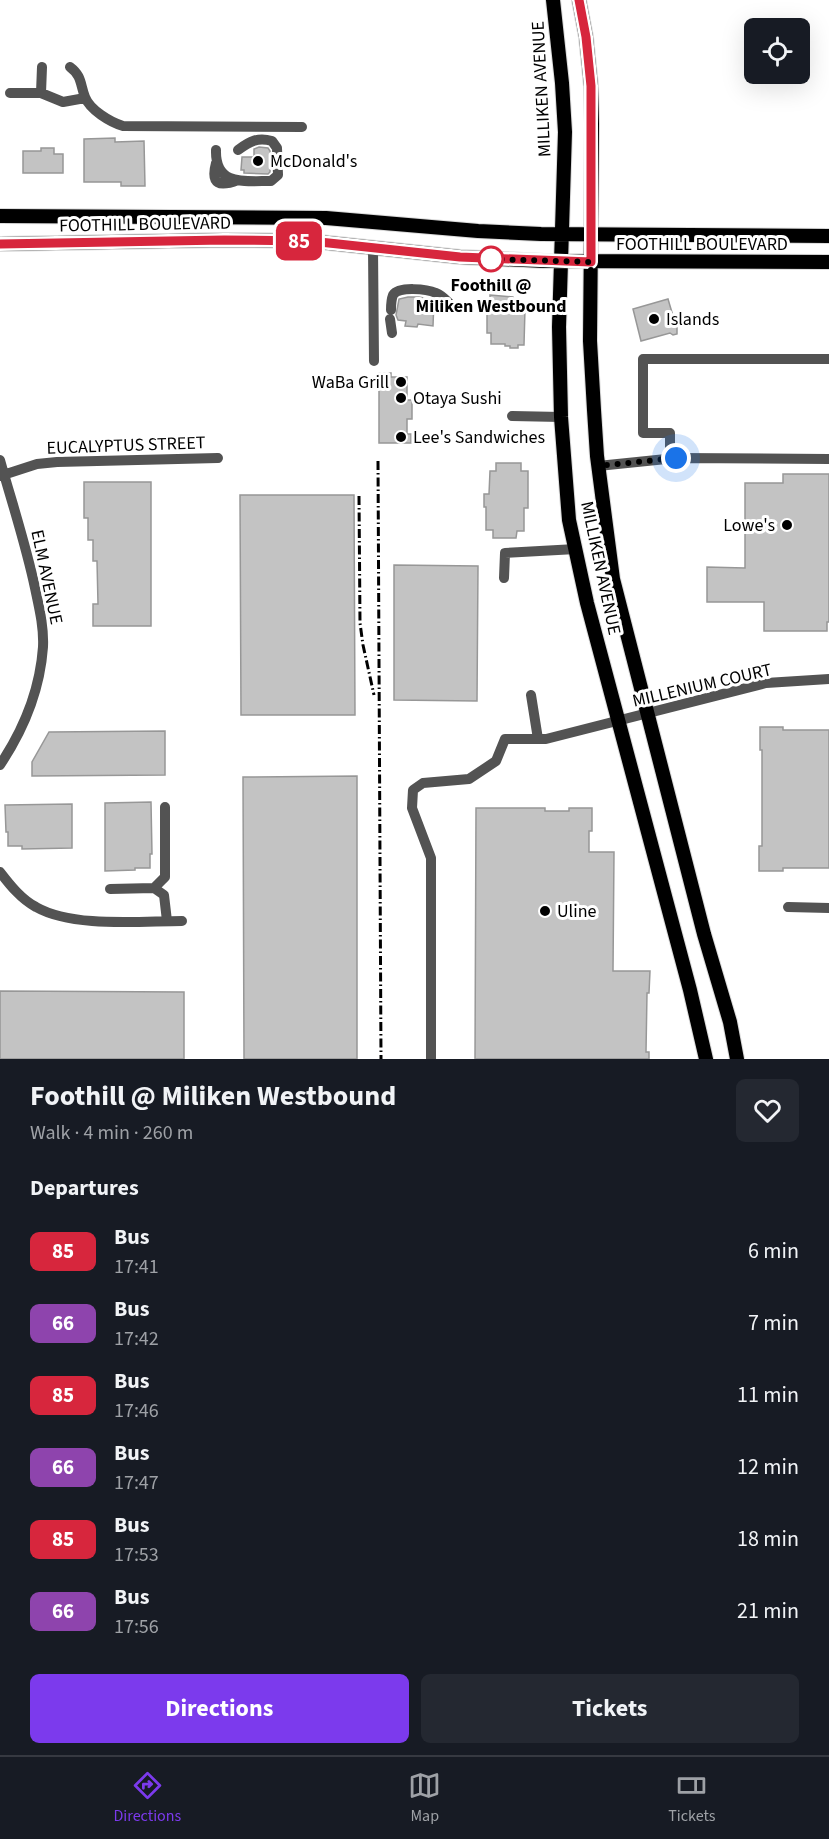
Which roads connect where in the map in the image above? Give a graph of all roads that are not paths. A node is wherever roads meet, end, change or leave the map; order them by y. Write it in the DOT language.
graph roads {
  1 [pos="553,0"];
  2 [pos="579,0"];
  3 [pos="42,67"];
  4 [pos="70,67"];
  5 [pos="10,93"];
  6 [pos="41,93"];
  7 [pos="85,98"];
  8 [pos="302,127"];
  9 [pos="216,150"];
  10 [pos="238,150"];
  11 [pos="0,216"];
  12 [pos="562,234"];
  13 [pos="591,234"];
  14 [pos="829,237"];
  15 [pos="0,244"];
  16 [pos="373,248"];
  17 [pos="560,262"];
  18 [pos="591,262"];
  19 [pos="829,262"];
  20 [pos="451,305"];
  21 [pos="392,333"];
  22 [pos="829,360"];
  23 [pos="374,361"];
  24 [pos="512,416"];
  25 [pos="561,417"];
  26 [pos="218,458"];
  27 [pos="670,459"];
  28 [pos="829,459"];
  29 [pos="0,460"];
  30 [pos="598,466"];
  31 [pos="2,475"];
  32 [pos="576,549"];
  33 [pos="504,578"];
  34 [pos="829,679"];
  35 [pos="531,695"];
  36 [pos="648,714"];
  37 [pos="619,722"];
  38 [pos="538,739"];
  39 [pos="0,765"];
  40 [pos="165,807"];
  41 [pos="0,872"];
  42 [pos="154,888"];
  43 [pos="110,889"];
  44 [pos="788,908"];
  45 [pos="829,908"];
  46 [pos="167,921"];
  47 [pos="182,921"];
  48 [pos="432,1059"];
  49 [pos="706,1059"];
  50 [pos="737,1059"];
  1 -- 12 [label="main road, MILLIKEN AVENUE"];
  2 -- 13 [label="main road, MILLIKEN AVENUE"];
  3 -- 6 [label="street"];
  4 -- 7 [label="street"];
  5 -- 6 [label="street"];
  6 -- 7 [label="street"];
  7 -- 8 [label="street"];
  9 -- 10 [label="street"];
  11 -- 12 [label="main road, FOOTHILL BOULEVARD"];
  12 -- 13 [label="main road, FOOTHILL BOULEVARD"];
  12 -- 17 [label="main road, MILLIKEN AVENUE"];
  13 -- 14 [label="main road, FOOTHILL BOULEVARD"];
  13 -- 18 [label="main road, MILLIKEN AVENUE"];
  15 -- 16 [label="main road, FOOTHILL BOULEVARD"];
  16 -- 17 [label="main road, FOOTHILL BOULEVARD"];
  16 -- 23 [label="street"];
  17 -- 18 [label="main road, FOOTHILL BOULEVARD"];
  17 -- 25 [label="main road, MILLIKEN AVENUE"];
  18 -- 19 [label="main road, FOOTHILL BOULEVARD"];
  18 -- 30 [label="main road, MILLIKEN AVENUE"];
  20 -- 21 [label="street"];
  22 -- 27 [label="street"];
  24 -- 25 [label="street"];
  25 -- 32 [label="main road, MILLIKEN AVENUE"];
  26 -- 31 [label="street, EUCALYPTUS STREET"];
  27 -- 28 [label="street"];
  27 -- 30 [label="street"];
  29 -- 31 [label="street, ELM AVENUE"];
  30 -- 36 [label="main road, MILLIKEN AVENUE"];
  31 -- 39 [label="street, ELM AVENUE"];
  32 -- 33 [label="street"];
  32 -- 37 [label="main road, MILLIKEN AVENUE"];
  34 -- 36 [label="street, MILLENIUM COURT"];
  35 -- 38 [label="street"];
  36 -- 37 [label="street, MILLENIUM COURT"];
  36 -- 50 [label="main road, MILLIKEN AVENUE"];
  37 -- 38 [label="street, MILLENIUM COURT"];
  37 -- 49 [label="main road, MILLIKEN AVENUE"];
  38 -- 48 [label="street, MILLENIUM COURT"];
  40 -- 42 [label="street"];
  41 -- 46 [label="street"];
  42 -- 43 [label="street"];
  42 -- 46 [label="street"];
  44 -- 45 [label="street"];
  46 -- 47 [label="street"];
}
